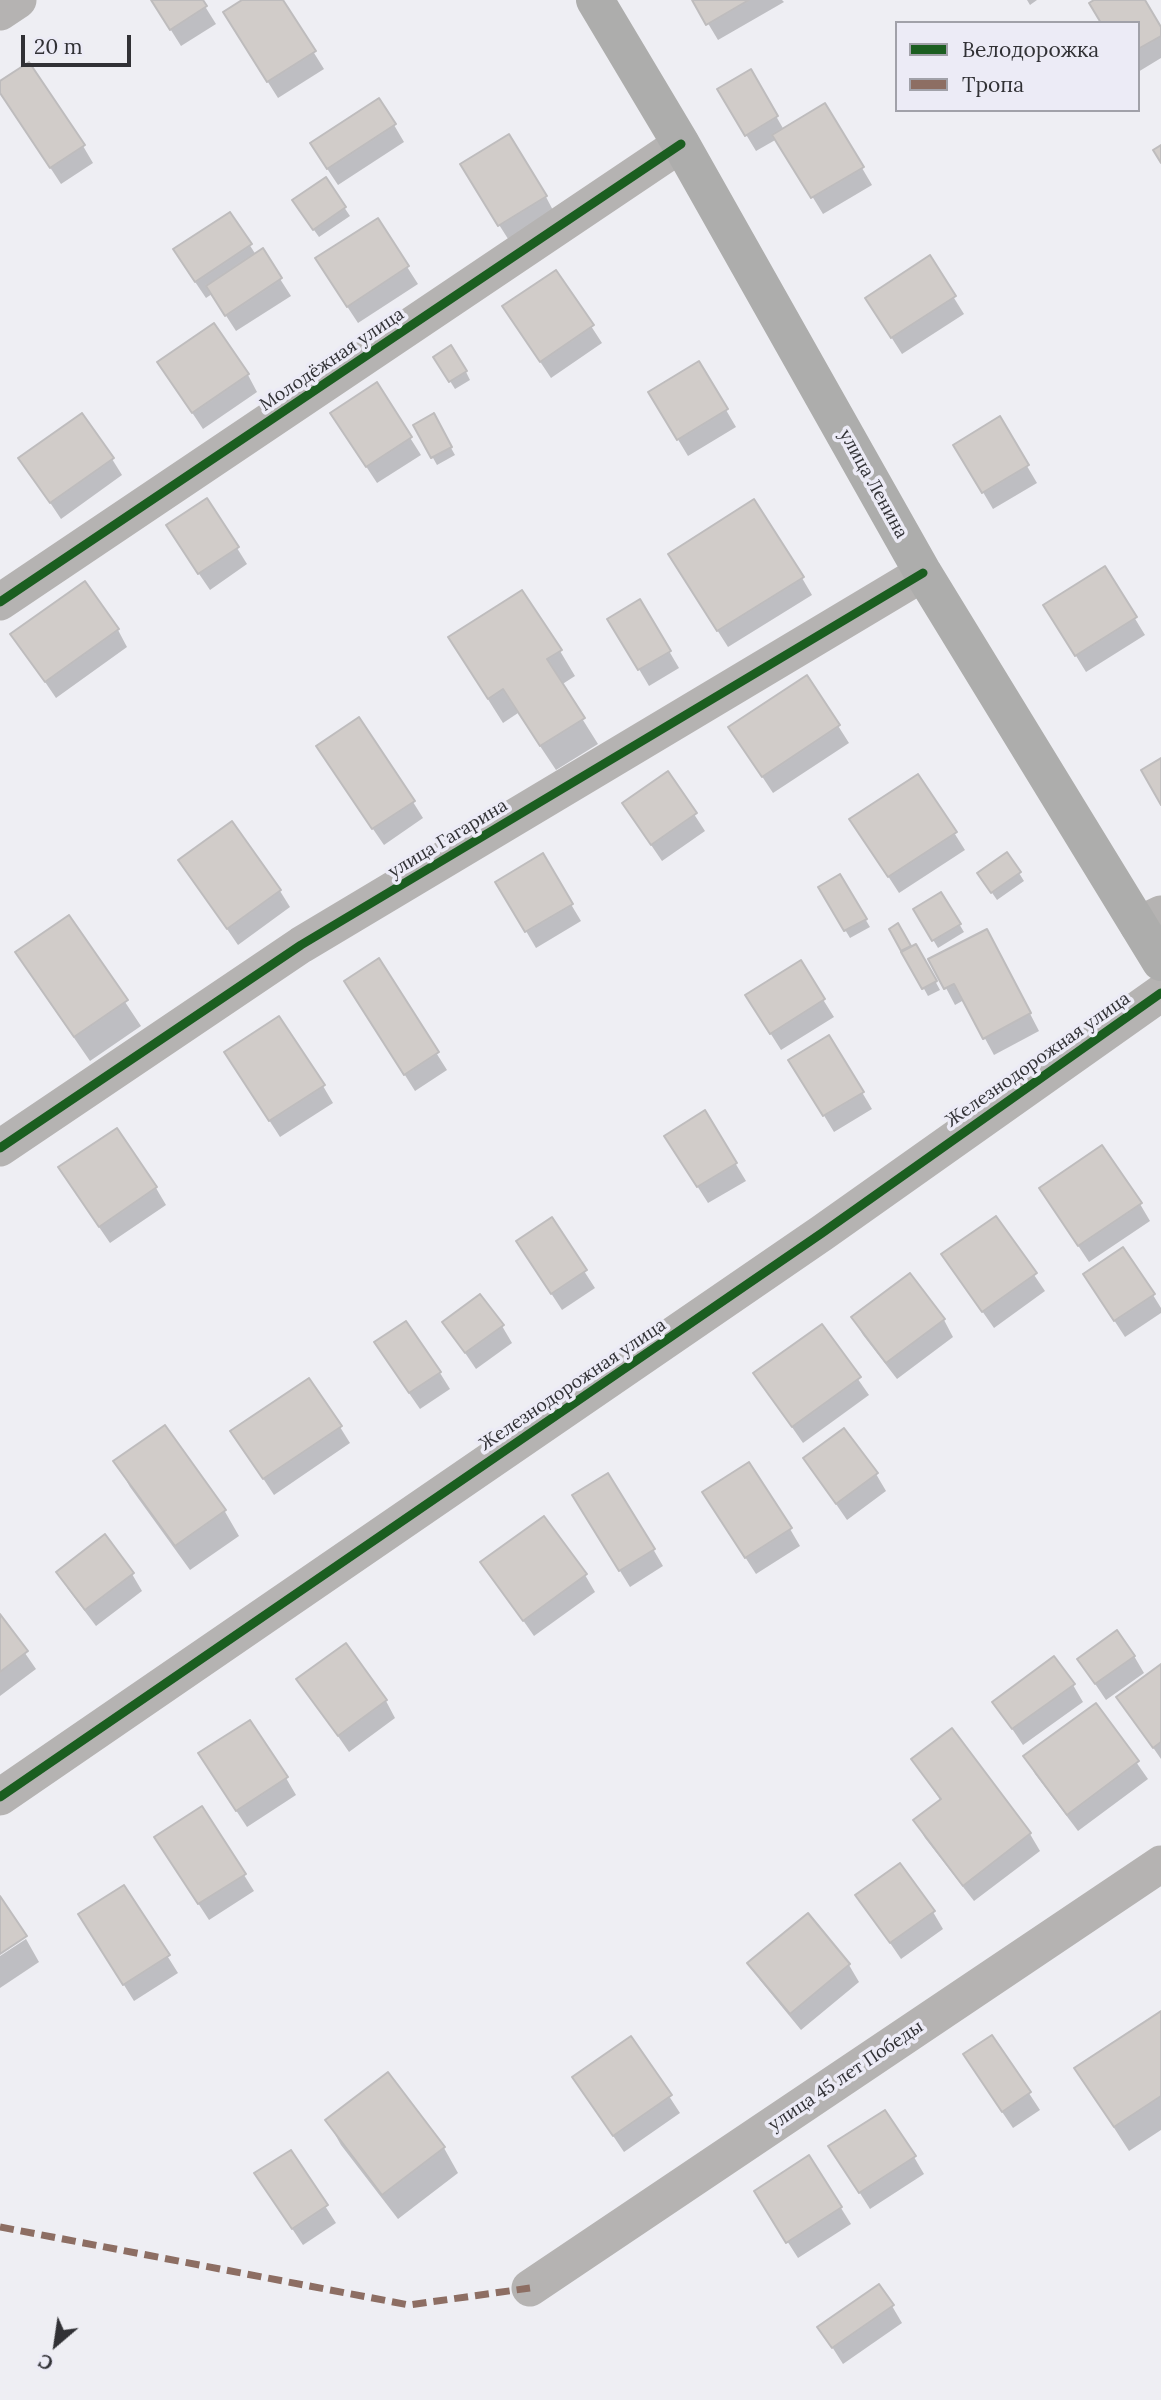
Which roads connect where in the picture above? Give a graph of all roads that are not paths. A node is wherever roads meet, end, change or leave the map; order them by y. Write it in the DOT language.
graph roads {
  1 [pos="18,0"];
  2 [pos="596,0"];
  3 [pos="0,12"];
  4 [pos="681,144"];
  5 [pos="923,573"];
  6 [pos="0,601"];
  7 [pos="1150,919"];
  8 [pos="1161,962"];
  9 [pos="1161,993"];
  10 [pos="0,1148"];
  11 [pos="0,1797"];
  12 [pos="1161,1864"];
  13 [pos="530,2288"];
  1 -- 3 [label="street"];
  2 -- 4 [label="main road, улица Ленина"];
  4 -- 5 [label="main road, улица Ленина"];
  4 -- 6 [label="street, Молодёжная улица"];
  5 -- 7 [label="main road, улица Ленина"];
  5 -- 10 [label="street, улица Гагарина"];
  7 -- 8 [label="main road, улица Ленина"];
  9 -- 11 [label="street, Железнодорожная улица"];
  12 -- 13 [label="street, улица 45 лет Победы"];
}
